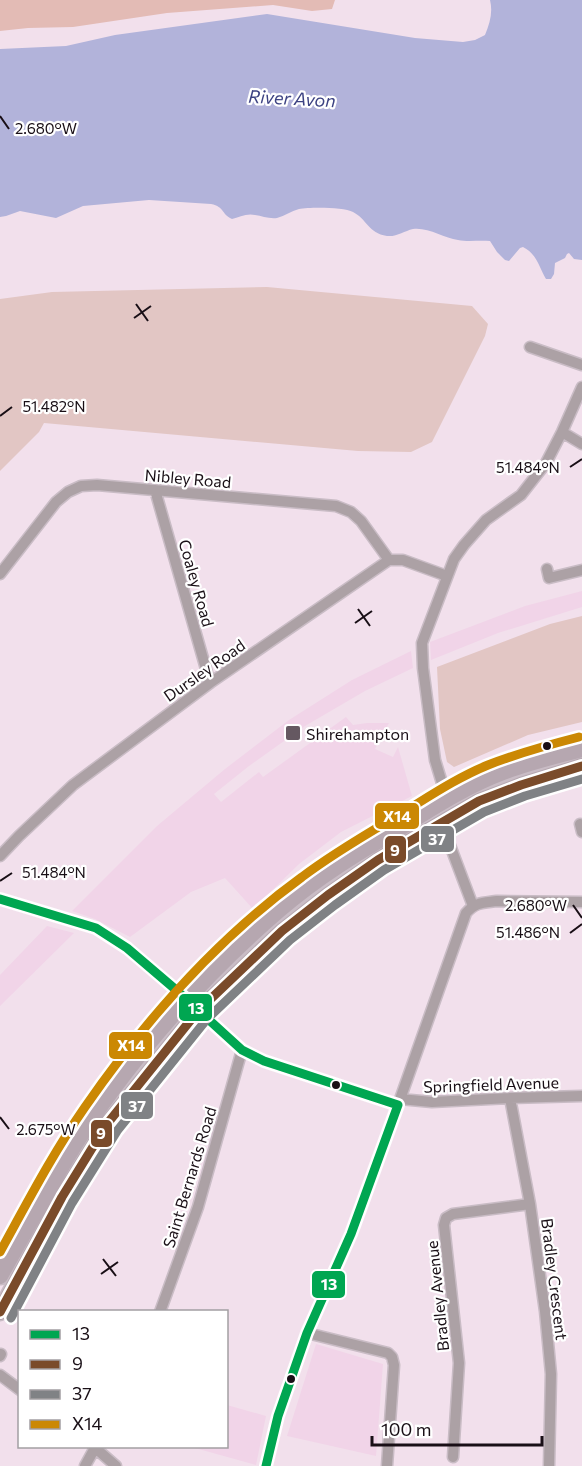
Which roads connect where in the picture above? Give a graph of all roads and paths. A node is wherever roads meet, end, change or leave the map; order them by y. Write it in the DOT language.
graph roads {
  1 [pos="531,347"];
  2 [pos="582,365"];
  3 [pos="582,387"];
  4 [pos="562,432"];
  5 [pos="582,444"];
  6 [pos="155,490"];
  7 [pos="389,560"];
  8 [pos="547,569"];
  9 [pos="582,570"];
  10 [pos="0,574"];
  11 [pos="447,576"];
  12 [pos="210,683"];
  13 [pos="582,749"];
  14 [pos="582,766"];
  15 [pos="450,798"];
  16 [pos="448,840"];
  17 [pos="0,856"];
  18 [pos="0,899"];
  19 [pos="582,903"];
  20 [pos="473,906"];
  21 [pos="192,1006"];
  22 [pos="242,1050"];
  23 [pos="582,1096"];
  24 [pos="510,1098"];
  25 [pos="399,1102"];
  26 [pos="530,1204"];
  27 [pos="0,1276"];
  28 [pos="160,1310"];
  29 [pos="0,1312"];
  30 [pos="307,1333"];
  31 [pos="0,1375"];
  32 [pos="18,1388"];
  33 [pos="95,1448"];
  34 [pos="96,1448"];
  35 [pos="453,1457"];
  36 [pos="86,1466"];
  37 [pos="116,1466"];
  38 [pos="266,1466"];
  39 [pos="387,1466"];
  40 [pos="549,1466"];
  1 -- 2 [label="street"];
  3 -- 4 [label="street"];
  4 -- 5 [label="street"];
  4 -- 11 [label="street"];
  6 -- 7 [label="street, Nibley Road"];
  6 -- 10 [label="street, Nibley Road"];
  6 -- 12 [label="street, Coaley Road"];
  7 -- 11 [label="street"];
  7 -- 12 [label="street, Dursley Road"];
  8 -- 9 [label="street"];
  11 -- 15 [label="street"];
  12 -- 17 [label="street, Dursley Road"];
  13 -- 15 [label="highway"];
  14 -- 21 [label="highway"];
  15 -- 21 [label="highway"];
  16 -- 20 [label="street"];
  18 -- 21 [label="street, Springfield Avenue"];
  19 -- 20 [label="street"];
  20 -- 25 [label="street"];
  21 -- 22 [label="street, Springfield Avenue"];
  21 -- 27 [label="highway"];
  21 -- 29 [label="highway"];
  22 -- 25 [label="street, Springfield Avenue"];
  22 -- 28 [label="street, Saint Bernards Road"];
  23 -- 24 [label="street, Springfield Avenue"];
  24 -- 25 [label="street, Springfield Avenue"];
  24 -- 26 [label="street, Bradley Crescent"];
  25 -- 30 [label="street"];
  26 -- 35 [label="street, Bradley Avenue"];
  26 -- 40 [label="street, Bradley Crescent"];
  30 -- 38 [label="street"];
  30 -- 39 [label="street"];
  31 -- 32 [label="street"];
  33 -- 36 [label="street"];
  34 -- 37 [label="street"];
}
